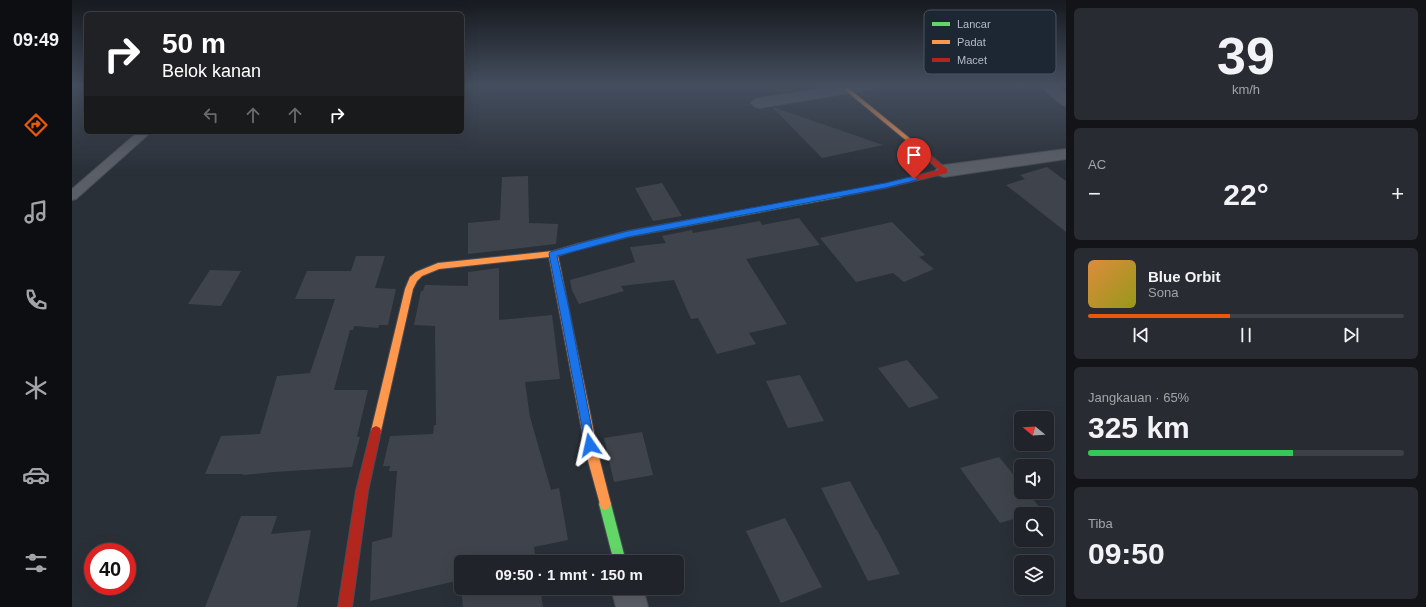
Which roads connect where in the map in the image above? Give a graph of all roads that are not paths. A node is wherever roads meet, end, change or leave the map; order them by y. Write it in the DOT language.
graph roads {
  1 [pos="878,114"];
  2 [pos="143,134"];
  3 [pos="1066,154"];
  4 [pos="944,171"];
  5 [pos="72,196"];
  6 [pos="553,254"];
  7 [pos="618,555"];
  8 [pos="629,595"];
  9 [pos="345,607"];
  10 [pos="632,607"];
  1 -- 4 [label="street"];
  2 -- 5 [label="lane"];
  3 -- 4 [label="street"];
  4 -- 6 [label="street"];
  6 -- 7 [label="street"];
  6 -- 9 [label="street"];
  8 -- 10 [label="street"];
}
